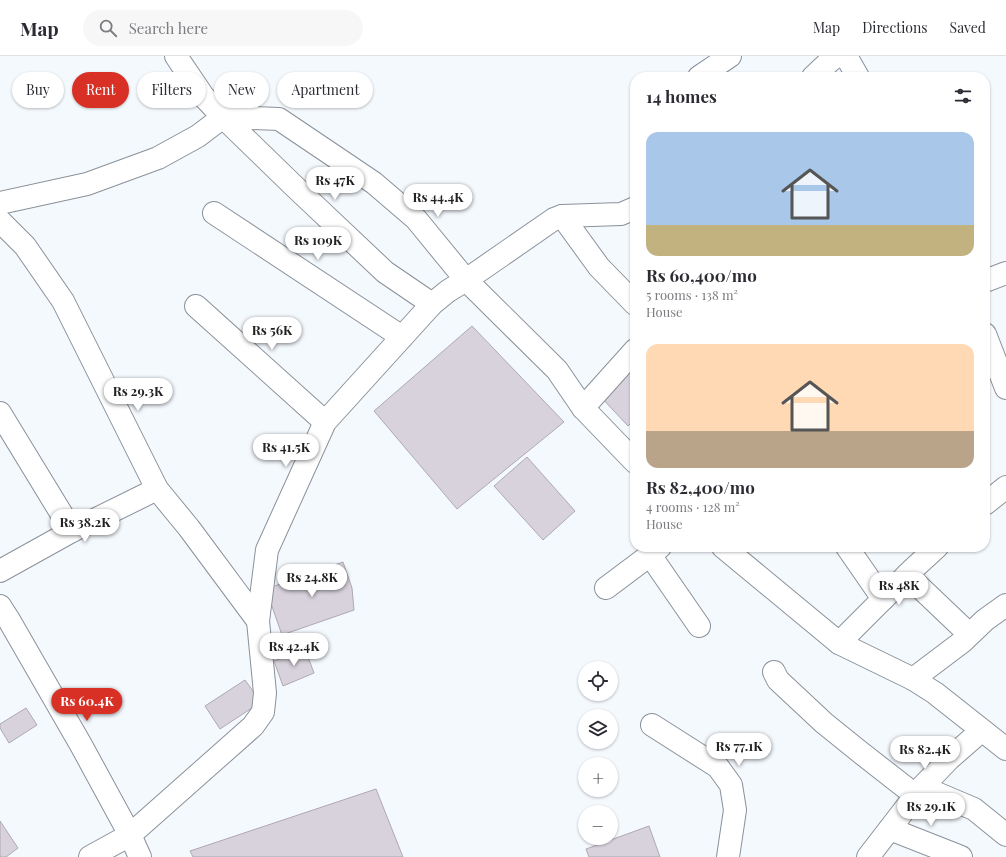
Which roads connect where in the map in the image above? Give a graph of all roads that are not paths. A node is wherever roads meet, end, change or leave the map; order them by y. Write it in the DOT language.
graph roads {
  1 [pos="176,56"];
  2 [pos="730,56"];
  3 [pos="837,56"];
  4 [pos="846,56"];
  5 [pos="706,72"];
  6 [pos="819,72"];
  7 [pos="855,72"];
  8 [pos="223,117"];
  9 [pos="0,203"];
  10 [pos="630,210"];
  11 [pos="214,213"];
  12 [pos="562,216"];
  13 [pos="0,221"];
  14 [pos="1006,273"];
  15 [pos="990,279"];
  16 [pos="466,280"];
  17 [pos="630,299"];
  18 [pos="432,304"];
  19 [pos="196,306"];
  20 [pos="402,337"];
  21 [pos="990,347"];
  22 [pos="630,356"];
  23 [pos="1006,388"];
  24 [pos="583,408"];
  25 [pos="0,413"];
  26 [pos="325,422"];
  27 [pos="630,457"];
  28 [pos="1006,487"];
  29 [pos="157,489"];
  30 [pos="990,500"];
  31 [pos="72,531"];
  32 [pos="654,552"];
  33 [pos="656,552"];
  34 [pos="729,552"];
  35 [pos="850,552"];
  36 [pos="932,552"];
  37 [pos="0,571"];
  38 [pos="907,575"];
  39 [pos="606,588"];
  40 [pos="883,599"];
  41 [pos="1006,605"];
  42 [pos="3,617"];
  43 [pos="258,621"];
  44 [pos="699,626"];
  45 [pos="969,634"];
  46 [pos="839,643"];
  47 [pos="774,672"];
  48 [pos="913,679"];
  49 [pos="652,725"];
  50 [pos="981,731"];
  51 [pos="1006,750"];
  52 [pos="919,791"];
  53 [pos="890,829"];
  54 [pos="130,835"];
  55 [pos="1006,835"];
  56 [pos="90,857"];
  57 [pos="140,857"];
  58 [pos="728,857"];
  59 [pos="868,857"];
  60 [pos="961,857"];
  1 -- 8 [label="street"];
  2 -- 5 [label="street"];
  3 -- 6 [label="street"];
  4 -- 7 [label="street"];
  8 -- 9 [label="street"];
  8 -- 16 [label="street"];
  8 -- 18 [label="street"];
  10 -- 12 [label="street"];
  11 -- 20 [label="street"];
  12 -- 16 [label="street"];
  12 -- 17 [label="street"];
  13 -- 29 [label="street"];
  14 -- 15 [label="street"];
  16 -- 18 [label="street"];
  16 -- 24 [label="street"];
  18 -- 20 [label="street"];
  19 -- 26 [label="street"];
  20 -- 26 [label="street"];
  21 -- 23 [label="street"];
  22 -- 24 [label="street"];
  24 -- 27 [label="street"];
  25 -- 31 [label="street"];
  26 -- 43 [label="street"];
  28 -- 30 [label="street"];
  29 -- 31 [label="street"];
  29 -- 43 [label="street"];
  31 -- 37 [label="street"];
  32 -- 39 [label="street"];
  33 -- 44 [label="street"];
  34 -- 46 [label="street"];
  35 -- 40 [label="street"];
  36 -- 38 [label="street"];
  38 -- 40 [label="street"];
  38 -- 45 [label="street"];
  40 -- 46 [label="street"];
  41 -- 45 [label="street"];
  42 -- 54 [label="street"];
  43 -- 54 [label="street"];
  45 -- 48 [label="street"];
  46 -- 48 [label="street"];
  47 -- 52 [label="street"];
  48 -- 50 [label="street"];
  49 -- 58 [label="street"];
  50 -- 51 [label="street"];
  50 -- 52 [label="street"];
  52 -- 53 [label="street"];
  52 -- 55 [label="street"];
  53 -- 59 [label="street"];
  53 -- 60 [label="street"];
  54 -- 56 [label="street"];
  54 -- 57 [label="street"];
}
